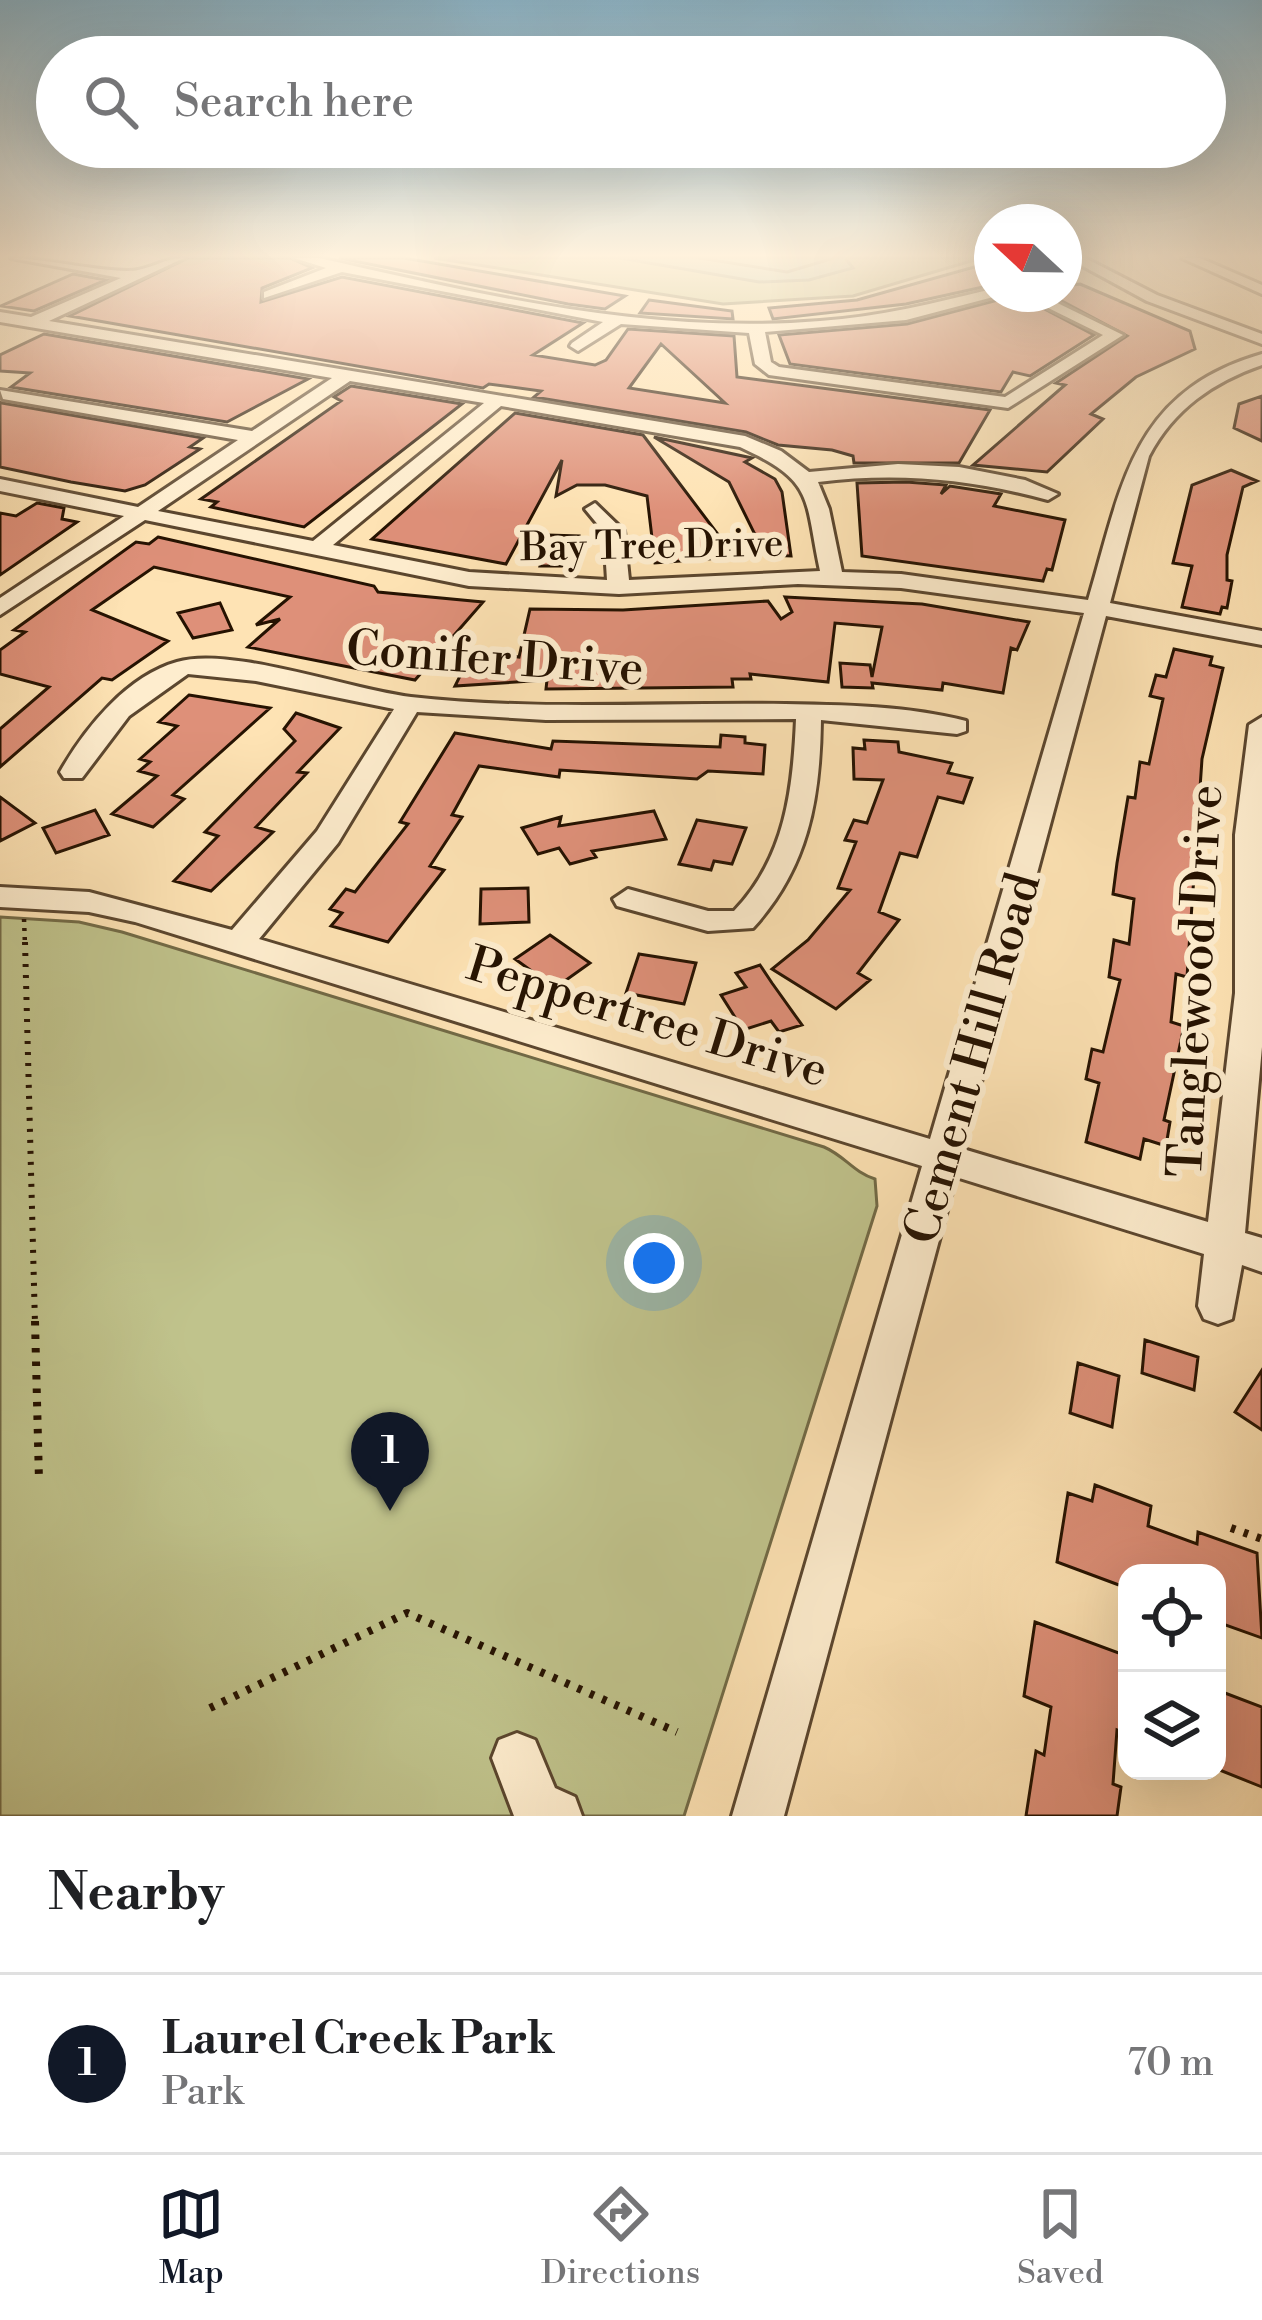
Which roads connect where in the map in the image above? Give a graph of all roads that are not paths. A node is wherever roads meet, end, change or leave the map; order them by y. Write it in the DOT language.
graph roads {
  1 [pos="162,343"];
  2 [pos="583,343"];
  3 [pos="759,343"];
  4 [pos="1103,343"];
  5 [pos="578,346"];
  6 [pos="1262,359"];
  7 [pos="350,373"];
  8 [pos="3,394"];
  9 [pos="501,398"];
  10 [pos="255,437"];
  11 [pos="806,478"];
  12 [pos="0,485"];
  13 [pos="1048,494"];
  14 [pos="595,509"];
  15 [pos="141,514"];
  16 [pos="315,550"];
  17 [pos="832,577"];
  18 [pos="620,587"];
  19 [pos="0,608"];
  20 [pos="1096,612"];
  21 [pos="1262,641"];
  22 [pos="410,704"];
  23 [pos="808,710"];
  24 [pos="1262,724"];
  25 [pos="957,726"];
  26 [pos="73,772"];
  27 [pos="1256,836"];
  28 [pos="628,899"];
  29 [pos="12,906"];
  30 [pos="238,943"];
  31 [pos="943,1156"];
  32 [pos="1244,1249"];
  33 [pos="1218,1306"];
  34 [pos="758,1816"];
  1 -- 7 [label="street"];
  2 -- 5 [label="street"];
  3 -- 4 [label="street"];
  6 -- 20 [label="street, Cement Hill Road"];
  7 -- 9 [label="street"];
  7 -- 10 [label="street"];
  8 -- 10 [label="street"];
  9 -- 11 [label="street"];
  9 -- 16 [label="street"];
  10 -- 15 [label="street"];
  11 -- 13 [label="street"];
  11 -- 17 [label="street"];
  12 -- 15 [label="street, Bay Tree Drive"];
  14 -- 18 [label="street"];
  15 -- 16 [label="street, Bay Tree Drive"];
  15 -- 19 [label="street"];
  16 -- 18 [label="street, Bay Tree Drive"];
  17 -- 18 [label="street, Bay Tree Drive"];
  17 -- 20 [label="street, Bay Tree Drive"];
  20 -- 21 [label="street, Bay Tree Drive"];
  20 -- 31 [label="street, Cement Hill Road"];
  22 -- 23 [label="street, Conifer Drive"];
  22 -- 26 [label="street, Conifer Drive"];
  22 -- 30 [label="street"];
  23 -- 25 [label="street, Conifer Drive"];
  23 -- 28 [label="street"];
  24 -- 27 [label="street, Tanglewood Drive"];
  27 -- 32 [label="street, Tanglewood Drive"];
  29 -- 30 [label="street, Peppertree Drive"];
  30 -- 31 [label="street, Peppertree Drive"];
  31 -- 32 [label="street, Peppertree Drive"];
  31 -- 34 [label="street, Cement Hill Road"];
  32 -- 33 [label="street, Tanglewood Drive"];
}
